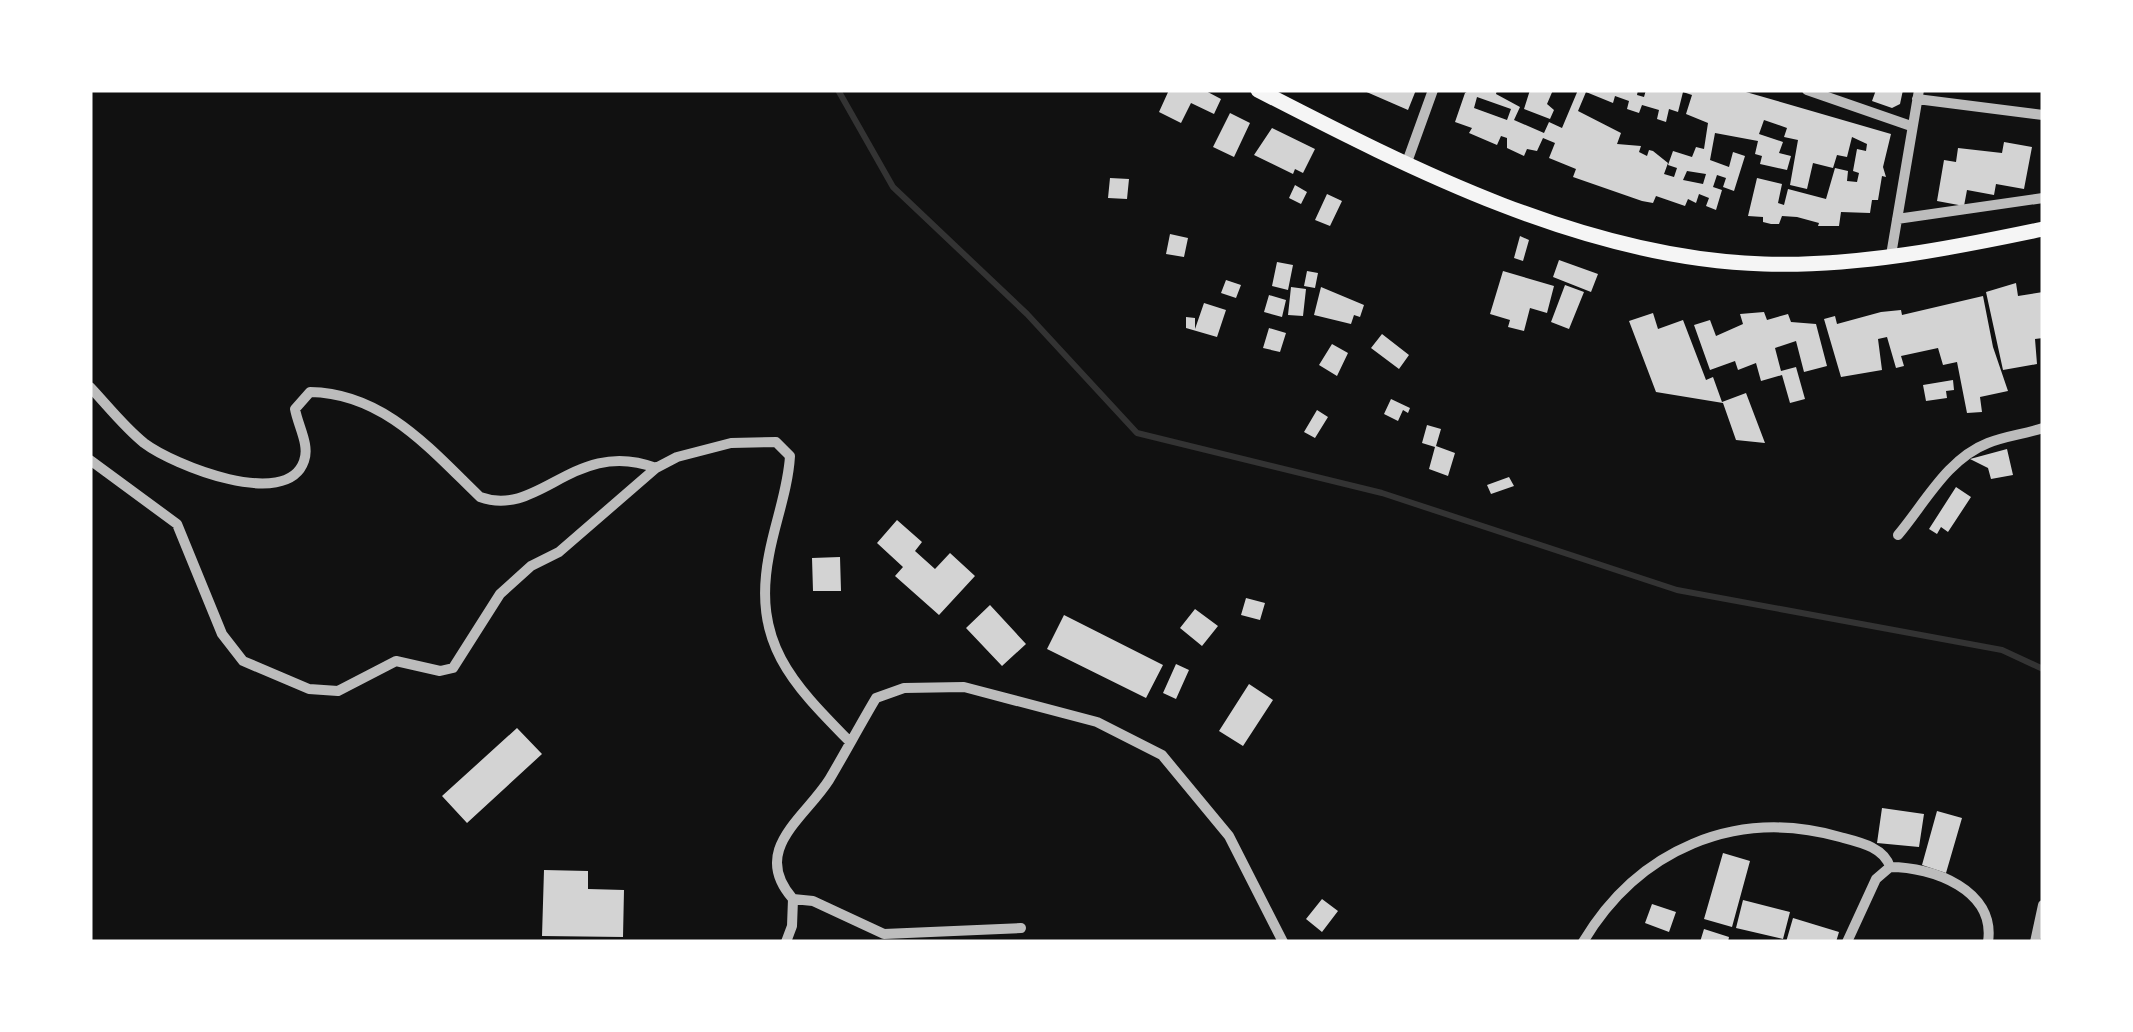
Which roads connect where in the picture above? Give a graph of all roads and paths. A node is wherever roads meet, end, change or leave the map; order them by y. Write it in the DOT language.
graph roads {
  1 [pos="1258,90"];
  2 [pos="1433,90"];
  3 [pos="1807,90"];
  4 [pos="1918,95"];
  5 [pos="2043,115"];
  6 [pos="1911,126"];
  7 [pos="1407,162"];
  8 [pos="2043,198"];
  9 [pos="1897,219"];
  10 [pos="2043,230"];
  11 [pos="1890,256"];
  12 [pos="90,387"];
  13 [pos="2043,428"];
  14 [pos="90,460"];
  15 [pos="656,468"];
  16 [pos="1898,535"];
  17 [pos="850,742"];
  18 [pos="1890,868"];
  19 [pos="792,898"];
  20 [pos="2043,905"];
  21 [pos="1020,928"];
  22 [pos="786,942"];
  23 [pos="1283,942"];
  24 [pos="1583,942"];
  25 [pos="1848,942"];
  26 [pos="1988,942"];
  27 [pos="2036,942"];
  1 -- 7 [label="main road"];
  2 -- 7 [label="street"];
  3 -- 6 [label="street"];
  4 -- 5 [label="street"];
  4 -- 6 [label="street"];
  6 -- 9 [label="street"];
  7 -- 11 [label="main road"];
  8 -- 9 [label="street"];
  9 -- 11 [label="street"];
  10 -- 11 [label="main road"];
  12 -- 15 [label="street"];
  13 -- 16 [label="street"];
  14 -- 15 [label="street"];
  15 -- 17 [label="street"];
  17 -- 19 [label="street"];
  17 -- 23 [label="street"];
  18 -- 24 [label="street"];
  18 -- 25 [label="street"];
  18 -- 26 [label="street"];
  19 -- 21 [label="street"];
  19 -- 22 [label="street"];
  20 -- 27 [label="street"];
}
